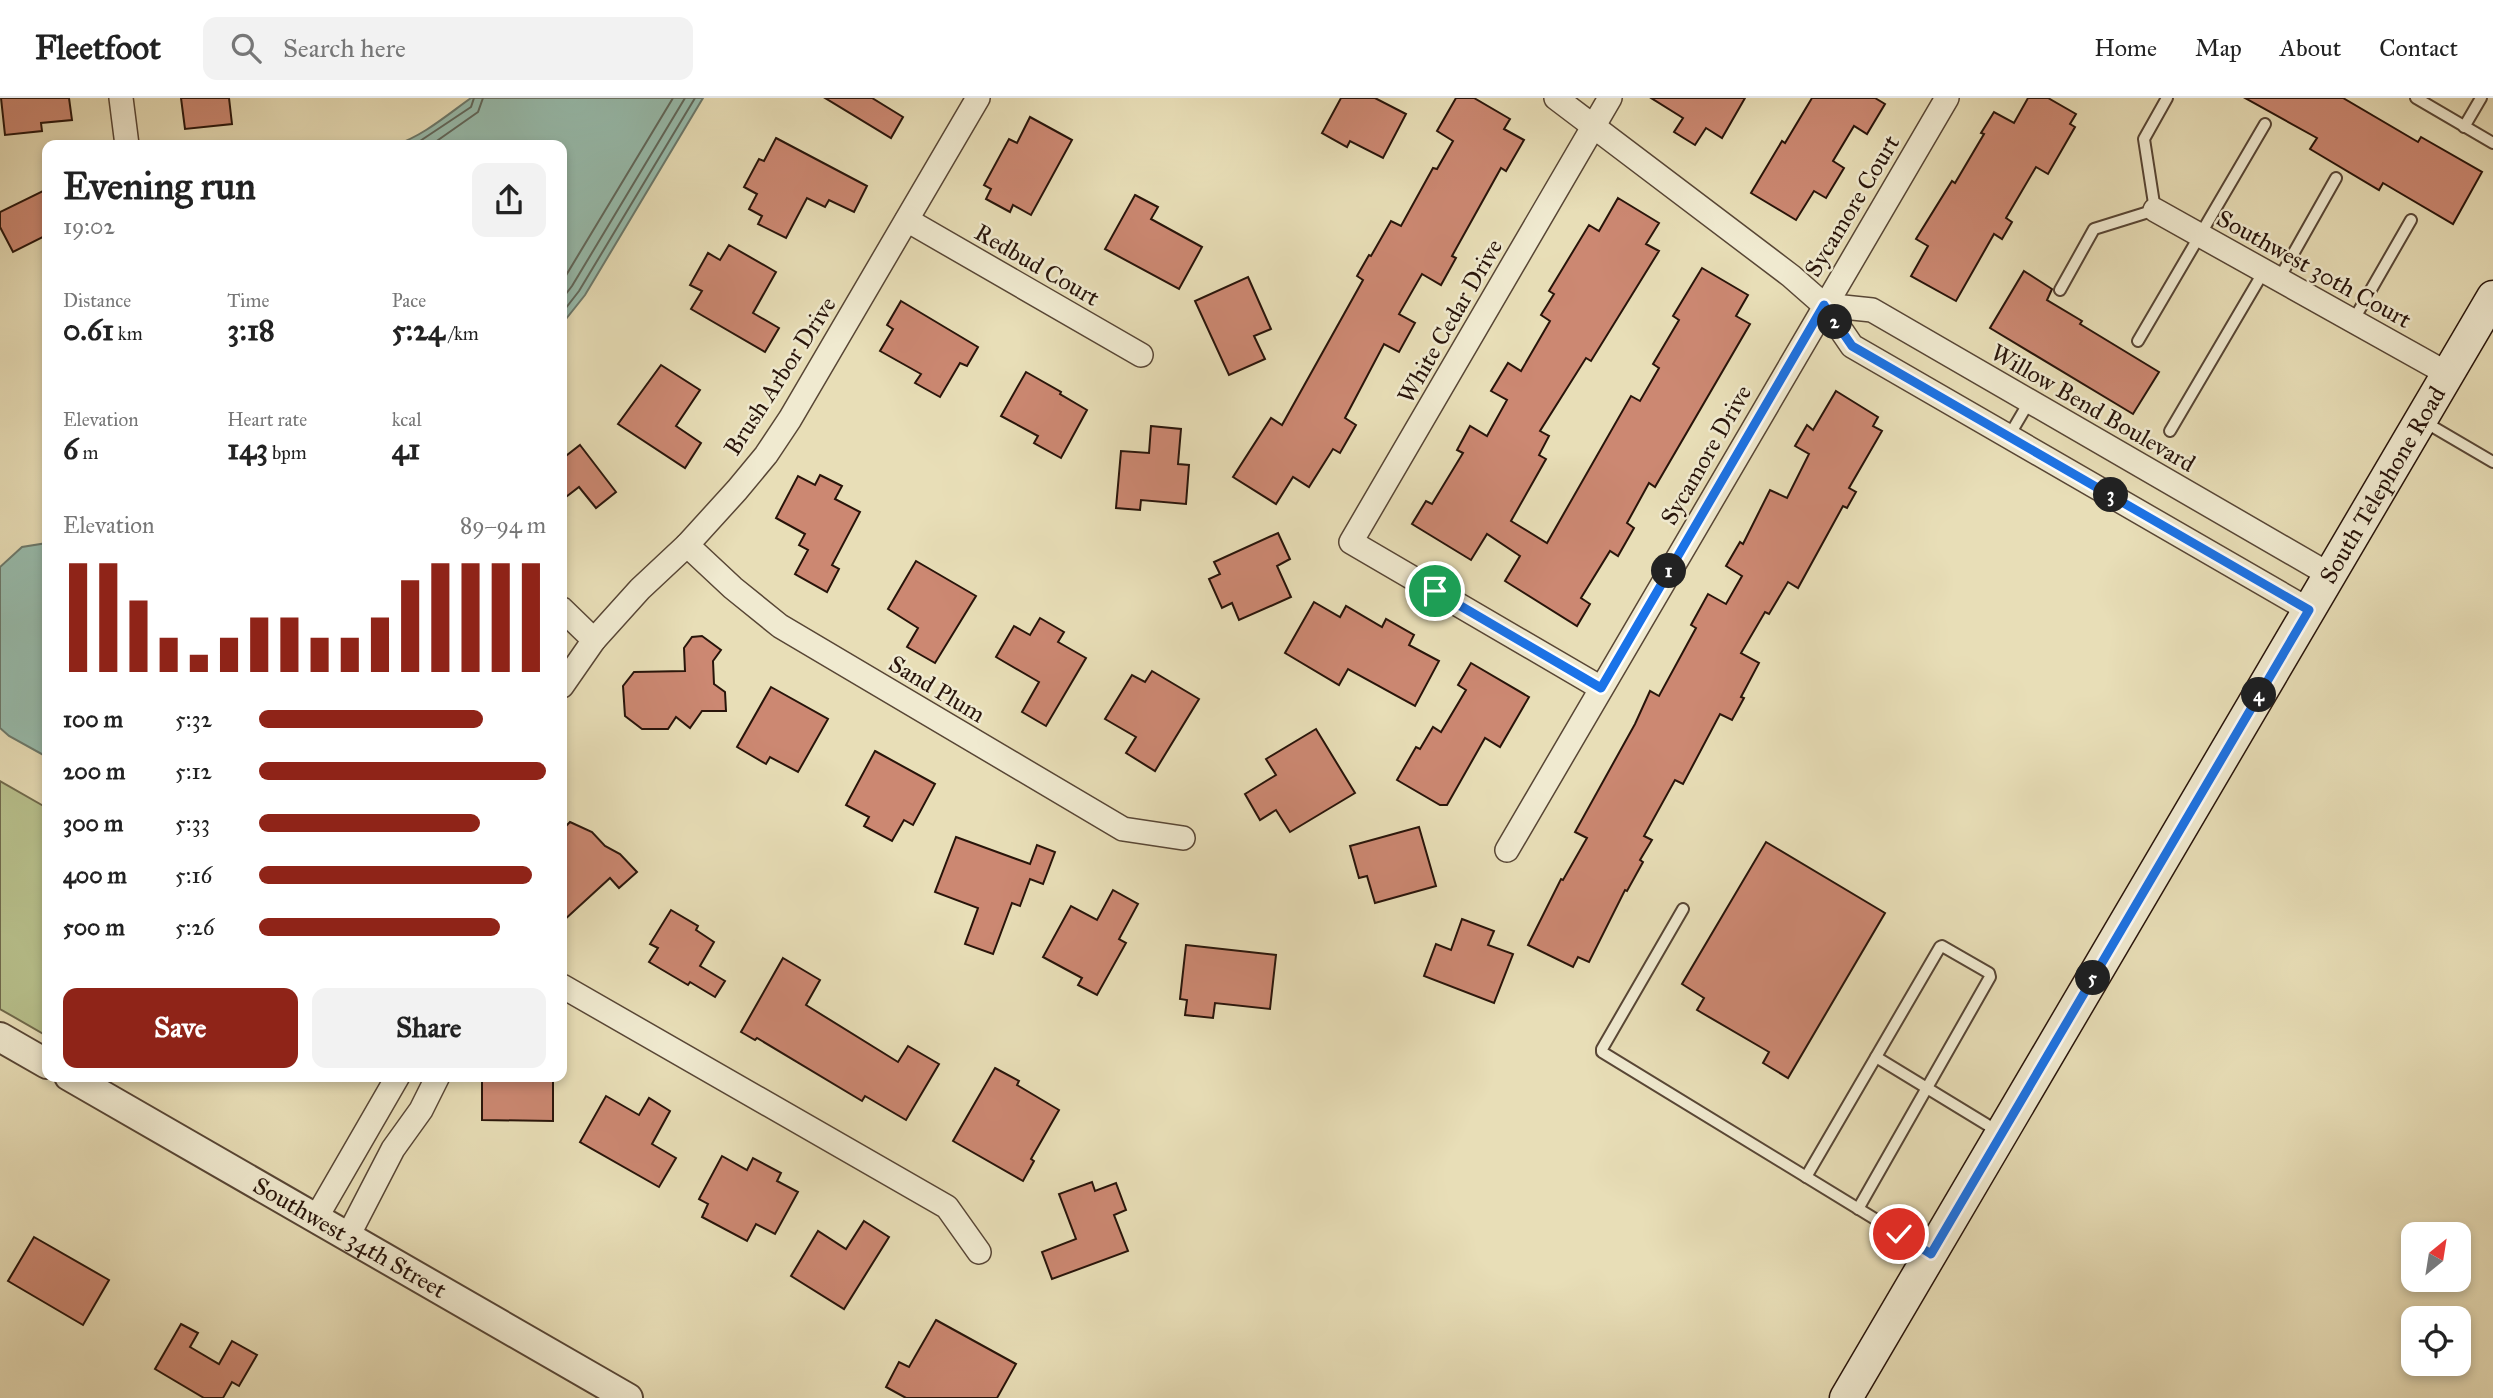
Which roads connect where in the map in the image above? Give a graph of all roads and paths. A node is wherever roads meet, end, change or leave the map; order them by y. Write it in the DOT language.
graph roads {
  1 [pos="121,98"];
  2 [pos="978,98"];
  3 [pos="1556,98"];
  4 [pos="1610,98"];
  5 [pos="1947,98"];
  6 [pos="2167,98"];
  7 [pos="2416,98"];
  8 [pos="2481,98"];
  9 [pos="2265,124"];
  10 [pos="1594,126"];
  11 [pos="2464,127"];
  12 [pos="126,140"];
  13 [pos="2493,143"];
  14 [pos="2336,178"];
  15 [pos="2155,210"];
  16 [pos="907,220"];
  17 [pos="2411,220"];
  18 [pos="2201,235"];
  19 [pos="2272,275"];
  20 [pos="2060,290"];
  21 [pos="2493,297"];
  22 [pos="1824,305"];
  23 [pos="2353,321"];
  24 [pos="2138,341"];
  25 [pos="1141,355"];
  26 [pos="2448,374"];
  27 [pos="2029,402"];
  28 [pos="2421,420"];
  29 [pos="2170,431"];
  30 [pos="2009,436"];
  31 [pos="2493,462"];
  32 [pos="687,545"];
  33 [pos="2330,575"];
  34 [pos="2309,610"];
  35 [pos="567,614"];
  36 [pos="594,640"];
  37 [pos="567,679"];
  38 [pos="1601,688"];
  39 [pos="1183,838"];
  40 [pos="1507,850"];
  41 [pos="1683,909"];
  42 [pos="567,989"];
  43 [pos="0,1037"];
  44 [pos="1876,1057"];
  45 [pos="42,1060"];
  46 [pos="79,1082"];
  47 [pos="394,1082"];
  48 [pos="435,1082"];
  49 [pos="1927,1088"];
  50 [pos="365,1132"];
  51 [pos="2001,1134"];
  52 [pos="393,1149"];
  53 [pos="1806,1177"];
  54 [pos="1858,1209"];
  55 [pos="316,1218"];
  56 [pos="348,1236"];
  57 [pos="979,1252"];
  58 [pos="1931,1254"];
  59 [pos="628,1398"];
  60 [pos="1846,1398"];
  1 -- 12 [label="street"];
  2 -- 16 [label="street, Brush Arbor Drive"];
  3 -- 10 [label="street"];
  4 -- 10 [label="street, White Cedar Drive"];
  5 -- 22 [label="street, Sycamore Court"];
  6 -- 15 [label="lane"];
  7 -- 11 [label="lane"];
  8 -- 11 [label="lane"];
  9 -- 18 [label="lane"];
  10 -- 22 [label="street"];
  10 -- 38 [label="street, White Cedar Drive"];
  11 -- 13 [label="lane"];
  14 -- 19 [label="lane"];
  15 -- 18 [label="street, Southwest 30th Court"];
  15 -- 20 [label="lane"];
  16 -- 25 [label="street, Redbud Court"];
  16 -- 32 [label="street, Brush Arbor Drive"];
  17 -- 23 [label="lane"];
  18 -- 19 [label="street, Southwest 30th Court"];
  18 -- 24 [label="lane"];
  19 -- 23 [label="street, Southwest 30th Court"];
  19 -- 29 [label="lane"];
  21 -- 26 [label="main road, South Telephone Road"];
  22 -- 27 [label="street, Willow Bend Boulevard"];
  22 -- 30 [label="street"];
  22 -- 38 [label="street, Sycamore Drive"];
  23 -- 26 [label="street, Southwest 30th Court"];
  26 -- 28 [label="main road, South Telephone Road"];
  27 -- 30 [label="lane"];
  27 -- 33 [label="street, Willow Bend Boulevard"];
  28 -- 31 [label="lane"];
  28 -- 33 [label="main road, South Telephone Road"];
  30 -- 34 [label="street"];
  32 -- 36 [label="street, Brush Arbor Drive"];
  32 -- 39 [label="street, Sand Plum"];
  33 -- 34 [label="main road, South Telephone Road"];
  34 -- 51 [label="main road, South Telephone Road"];
  35 -- 36 [label="street"];
  36 -- 37 [label="street, Brush Arbor Drive"];
  38 -- 40 [label="street, Sycamore Drive"];
  41 -- 53 [label="lane"];
  42 -- 57 [label="street"];
  43 -- 45 [label="street"];
  44 -- 49 [label="lane"];
  44 -- 49 [label="lane"];
  44 -- 53 [label="lane"];
  46 -- 55 [label="street, Southwest 34th Street"];
  47 -- 50 [label="street"];
  48 -- 52 [label="street"];
  49 -- 51 [label="lane"];
  49 -- 54 [label="lane"];
  50 -- 52 [label="street"];
  50 -- 55 [label="street"];
  51 -- 58 [label="main road, South Telephone Road"];
  52 -- 56 [label="street"];
  53 -- 54 [label="lane"];
  54 -- 58 [label="lane"];
  55 -- 56 [label="street, Southwest 34th Street"];
  56 -- 59 [label="street, Southwest 34th Street"];
  58 -- 60 [label="main road, South Telephone Road"];
}
